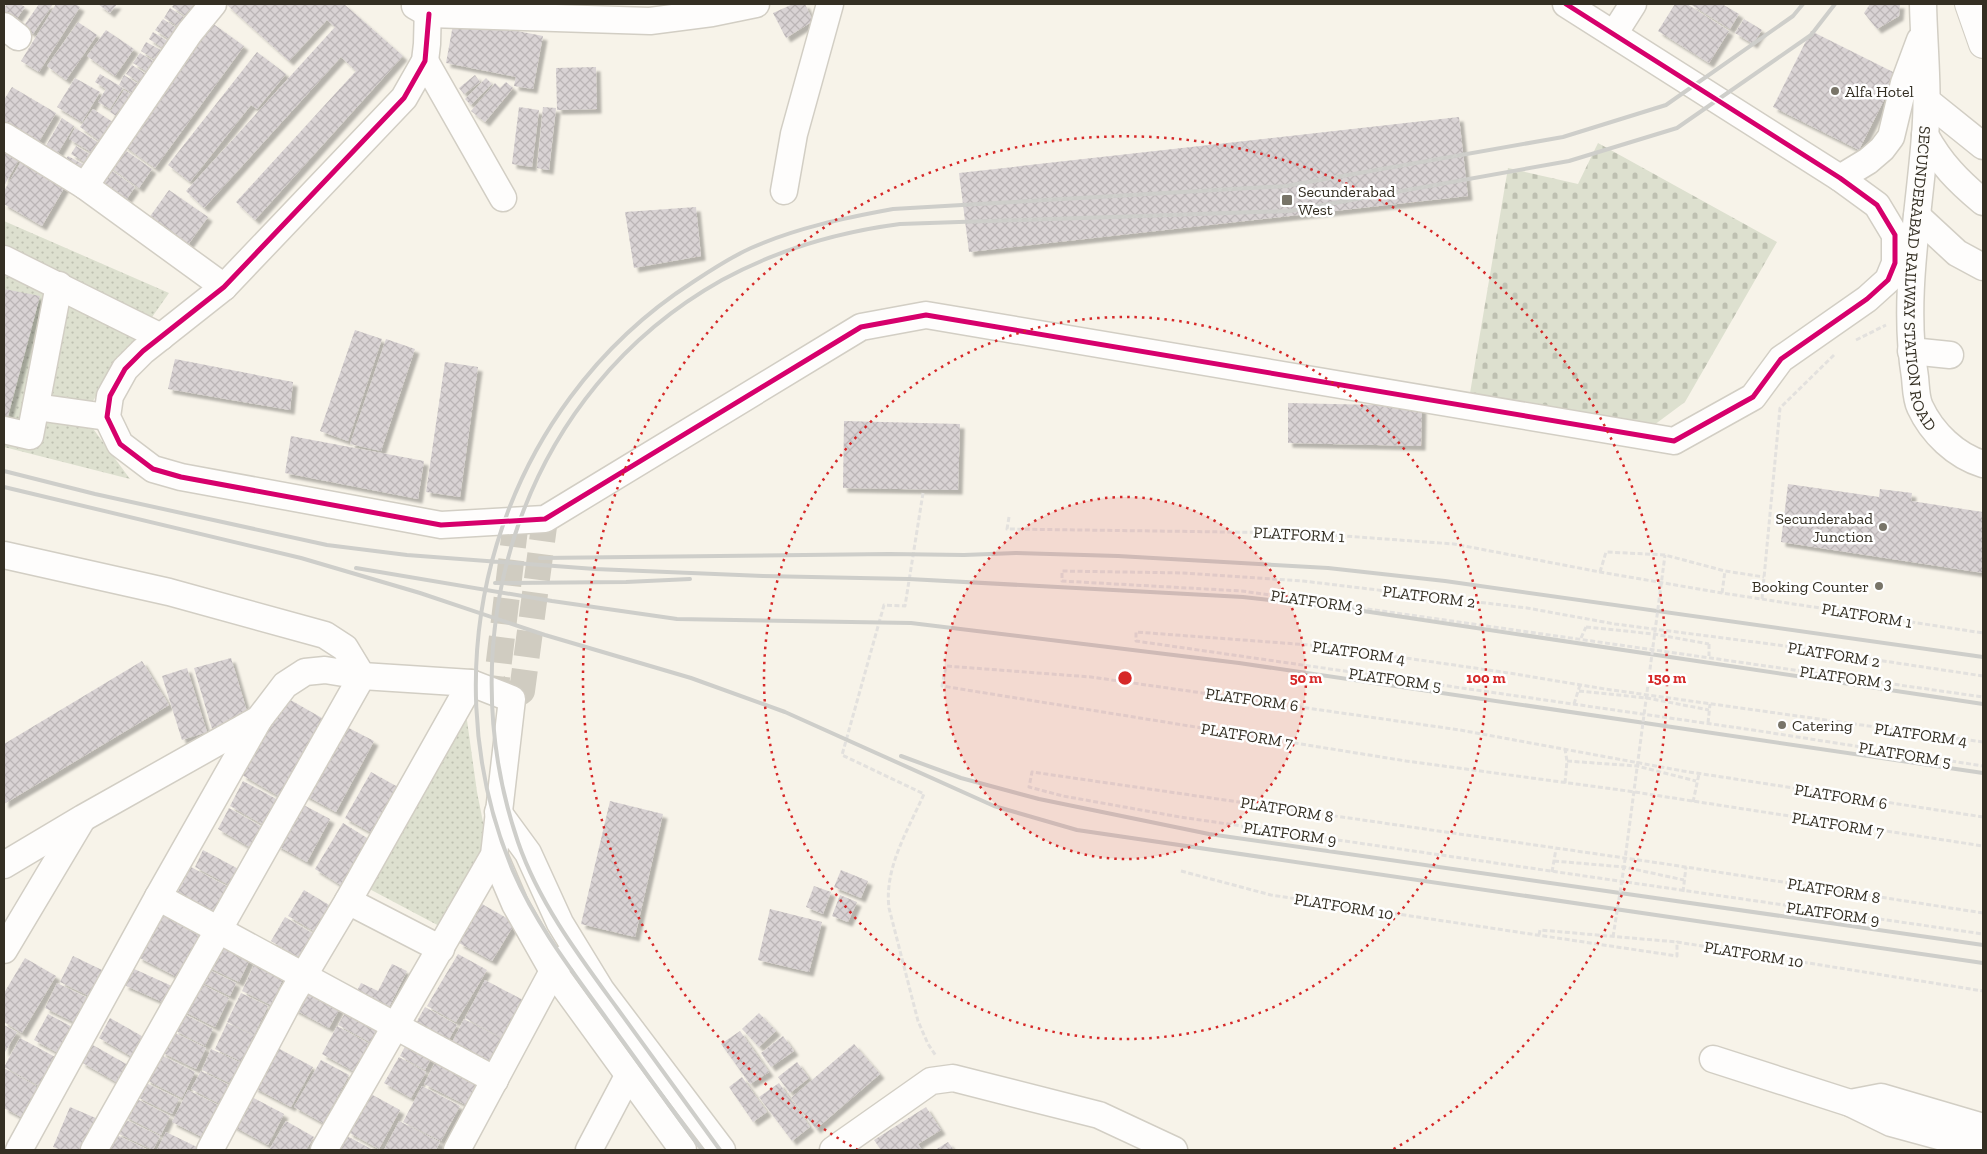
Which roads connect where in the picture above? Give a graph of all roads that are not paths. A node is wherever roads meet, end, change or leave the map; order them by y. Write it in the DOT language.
graph roads {
  1 [pos="213,4"];
  2 [pos="756,4"];
  3 [pos="830,4"];
  4 [pos="1566,4"];
  5 [pos="1633,4"];
  6 [pos="1923,4"];
  7 [pos="1969,4"];
  8 [pos="423,7"];
  9 [pos="1924,30"];
  10 [pos="1614,34"];
  11 [pos="1983,44"];
  12 [pos="425,61"];
  13 [pos="1927,100"];
  14 [pos="1925,135"];
  15 [pos="4,136"];
  16 [pos="1983,146"];
  17 [pos="1840,178"];
  18 [pos="85,186"];
  19 [pos="784,191"];
  20 [pos="503,198"];
  21 [pos="1983,202"];
  22 [pos="1917,216"];
  23 [pos="4,259"];
  24 [pos="1983,267"];
  25 [pos="59,285"];
  26 [pos="224,287"];
  27 [pos="161,337"];
  28 [pos="1910,351"];
  29 [pos="1950,355"];
  30 [pos="36,406"];
  31 [pos="107,417"];
  32 [pos="4,430"];
  33 [pos="1983,464"];
  34 [pos="4,555"];
  35 [pos="362,676"];
  36 [pos="471,683"];
  37 [pos="259,719"];
  38 [pos="498,812"];
  39 [pos="83,818"];
  40 [pos="494,856"];
  41 [pos="4,865"];
  42 [pos="158,897"];
  43 [pos="348,901"];
  44 [pos="219,929"];
  45 [pos="574,946"];
  46 [pos="441,949"];
  47 [pos="4,950"];
  48 [pos="553,970"];
  49 [pos="303,976"];
  50 [pos="396,1026"];
  51 [pos="1713,1059"];
  52 [pos="628,1076"];
  53 [pos="495,1080"];
  54 [pos="1850,1103"];
  55 [pos="1983,1127"];
  56 [pos="711,1145"];
  57 [pos="1983,1148"];
  58 [pos="19,1150"];
  59 [pos="94,1150"];
  60 [pos="210,1150"];
  61 [pos="324,1150"];
  62 [pos="457,1150"];
  63 [pos="589,1150"];
  64 [pos="683,1150"];
  65 [pos="833,1150"];
  66 [pos="1174,1150"];
  1 -- 18 [label="street"];
  2 -- 8 [label="street"];
  3 -- 19 [label="street"];
  4 -- 10 [label="street"];
  5 -- 10 [label="street"];
  6 -- 9 [label="street, SECUNDERABAD RAILWAY STATION ROAD"];
  7 -- 11 [label="main road"];
  8 -- 12 [label="street"];
  9 -- 13 [label="street, SECUNDERABAD RAILWAY STATION ROAD"];
  9 -- 17 [label="street"];
  10 -- 17 [label="street"];
  12 -- 20 [label="street"];
  12 -- 26 [label="street"];
  13 -- 14 [label="street, SECUNDERABAD RAILWAY STATION ROAD"];
  13 -- 16 [label="street"];
  14 -- 21 [label="street"];
  14 -- 22 [label="street, SECUNDERABAD RAILWAY STATION ROAD"];
  15 -- 18 [label="street"];
  17 -- 31 [label="street"];
  18 -- 26 [label="street"];
  22 -- 24 [label="street"];
  22 -- 28 [label="street, SECUNDERABAD RAILWAY STATION ROAD"];
  23 -- 25 [label="street"];
  25 -- 27 [label="street"];
  25 -- 30 [label="street"];
  26 -- 27 [label="street"];
  27 -- 31 [label="street"];
  28 -- 29 [label="street"];
  28 -- 33 [label="street, SECUNDERABAD RAILWAY STATION ROAD"];
  30 -- 31 [label="street"];
  30 -- 32 [label="street"];
  34 -- 35 [label="street"];
  35 -- 36 [label="street"];
  35 -- 37 [label="street"];
  35 -- 44 [label="street"];
  36 -- 38 [label="street"];
  36 -- 43 [label="street"];
  37 -- 39 [label="street"];
  37 -- 42 [label="street"];
  38 -- 40 [label="street"];
  38 -- 45 [label="street"];
  39 -- 41 [label="street"];
  39 -- 47 [label="street"];
  40 -- 46 [label="street"];
  40 -- 48 [label="street"];
  42 -- 44 [label="street"];
  42 -- 58 [label="street"];
  43 -- 46 [label="street"];
  43 -- 49 [label="street"];
  44 -- 49 [label="street"];
  44 -- 59 [label="street"];
  45 -- 48 [label="street"];
  45 -- 56 [label="street"];
  46 -- 50 [label="street"];
  48 -- 52 [label="street"];
  48 -- 53 [label="street"];
  49 -- 50 [label="street"];
  49 -- 60 [label="street"];
  50 -- 53 [label="street"];
  50 -- 61 [label="street"];
  51 -- 54 [label="street"];
  52 -- 63 [label="street"];
  52 -- 64 [label="street"];
  53 -- 62 [label="street"];
  54 -- 55 [label="street"];
  54 -- 57 [label="street"];
  65 -- 66 [label="street"];
}
